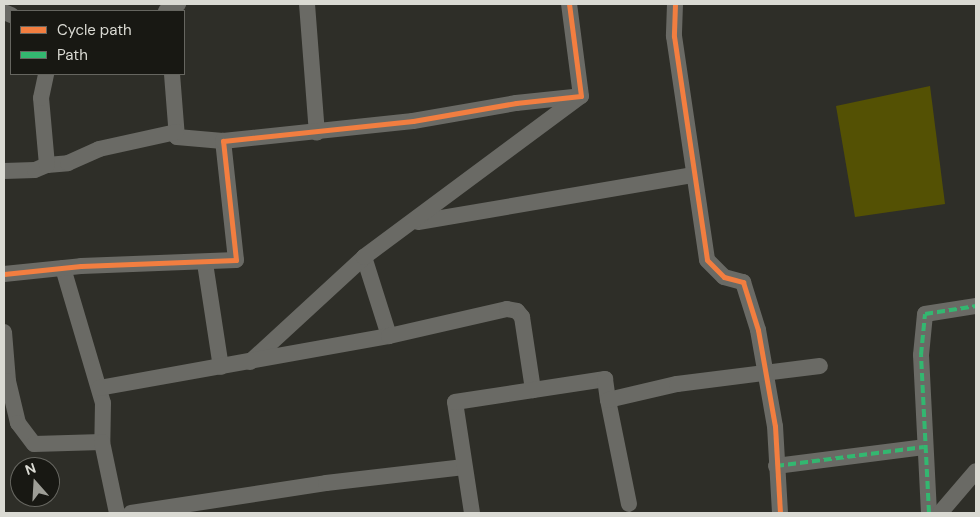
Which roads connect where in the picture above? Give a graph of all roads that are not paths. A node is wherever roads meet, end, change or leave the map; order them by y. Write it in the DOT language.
graph roads {
  1 [pos="307,4"];
  2 [pos="569,4"];
  3 [pos="675,4"];
  4 [pos="46,75"];
  5 [pos="172,75"];
  6 [pos="581,96"];
  7 [pos="176,132"];
  8 [pos="317,133"];
  9 [pos="223,142"];
  10 [pos="47,165"];
  11 [pos="4,171"];
  12 [pos="692,175"];
  13 [pos="413,222"];
  14 [pos="364,257"];
  15 [pos="205,263"];
  16 [pos="63,268"];
  17 [pos="4,274"];
  18 [pos="976,306"];
  19 [pos="4,332"];
  20 [pos="389,336"];
  21 [pos="250,362"];
  22 [pos="820,366"];
  23 [pos="221,367"];
  24 [pos="764,372"];
  25 [pos="6,381"];
  26 [pos="99,388"];
  27 [pos="533,390"];
  28 [pos="608,400"];
  29 [pos="102,442"];
  30 [pos="924,447"];
  31 [pos="776,466"];
  32 [pos="464,467"];
  33 [pos="976,471"];
  34 [pos="629,504"];
  35 [pos="117,513"];
  36 [pos="131,513"];
  37 [pos="472,513"];
  38 [pos="780,513"];
  39 [pos="929,513"];
  40 [pos="940,513"];
  1 -- 8 [label="street"];
  2 -- 6 [label="street"];
  3 -- 12 [label="street"];
  4 -- 10 [label="street"];
  5 -- 7 [label="street"];
  6 -- 8 [label="street"];
  6 -- 13 [label="street"];
  7 -- 9 [label="street"];
  7 -- 10 [label="street"];
  8 -- 9 [label="street"];
  9 -- 15 [label="street"];
  10 -- 11 [label="street"];
  12 -- 13 [label="street"];
  12 -- 24 [label="street"];
  13 -- 14 [label="street"];
  14 -- 20 [label="street"];
  14 -- 21 [label="street"];
  15 -- 16 [label="street"];
  15 -- 23 [label="street"];
  16 -- 17 [label="street"];
  16 -- 26 [label="street"];
  18 -- 30 [label="street"];
  19 -- 25 [label="street"];
  20 -- 21 [label="street"];
  20 -- 27 [label="street"];
  21 -- 23 [label="street"];
  22 -- 24 [label="street"];
  23 -- 26 [label="street"];
  24 -- 28 [label="street"];
  24 -- 31 [label="street"];
  25 -- 29 [label="street"];
  26 -- 29 [label="street"];
  27 -- 28 [label="street"];
  27 -- 32 [label="street"];
  28 -- 34 [label="street"];
  29 -- 35 [label="street"];
  30 -- 31 [label="street"];
  30 -- 39 [label="street"];
  31 -- 38 [label="street"];
  32 -- 36 [label="street"];
  32 -- 37 [label="street"];
  33 -- 40 [label="street"];
}
